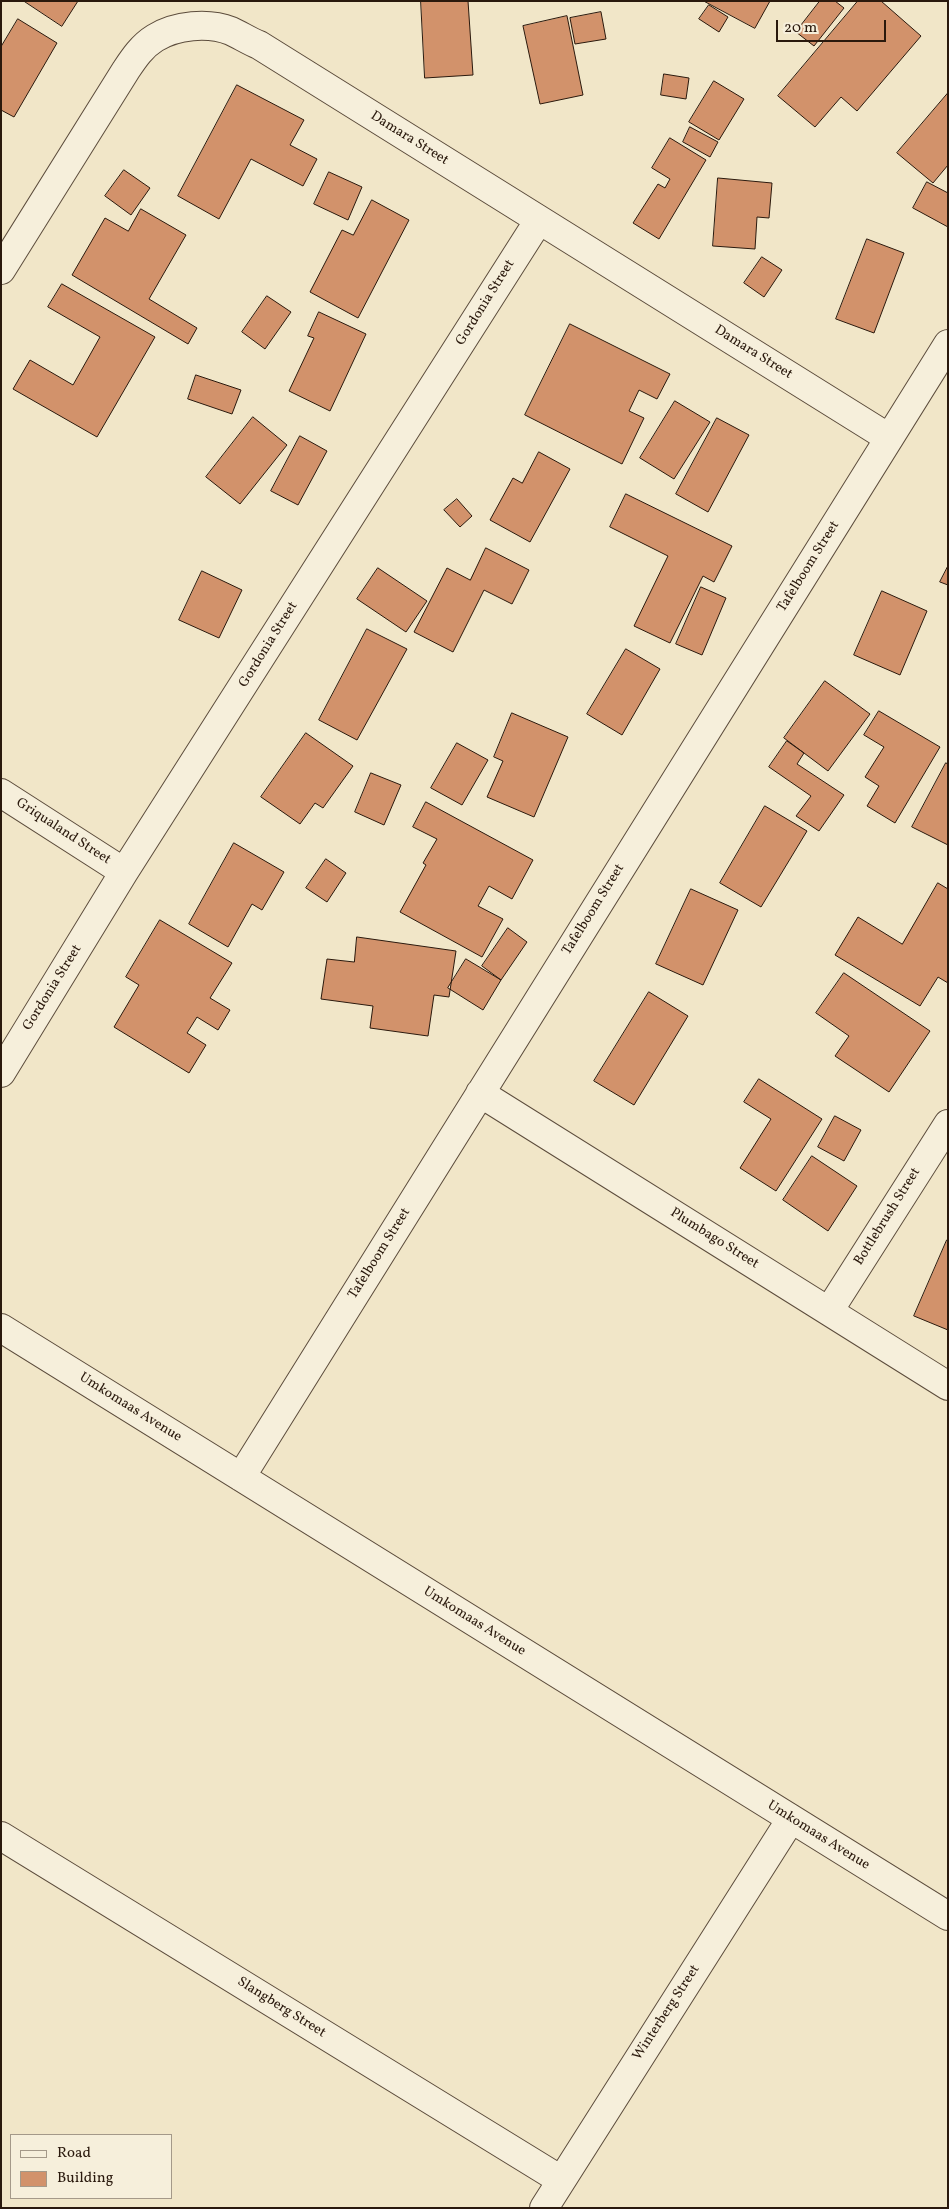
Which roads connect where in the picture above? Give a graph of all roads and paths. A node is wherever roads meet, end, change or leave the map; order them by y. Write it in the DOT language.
graph roads {
  1 [pos="539,220"];
  2 [pos="1,270"];
  3 [pos="948,344"];
  4 [pos="889,438"];
  5 [pos="1,793"];
  6 [pos="124,872"];
  7 [pos="1,1073"];
  8 [pos="480,1094"];
  9 [pos="948,1124"];
  10 [pos="829,1311"];
  11 [pos="1,1328"];
  12 [pos="948,1386"];
  13 [pos="242,1477"];
  14 [pos="791,1819"];
  15 [pos="1,1836"];
  16 [pos="948,1916"];
  17 [pos="561,2180"];
  18 [pos="544,2208"];
  1 -- 2 [label="street, Damara Street"];
  1 -- 4 [label="street, Damara Street"];
  1 -- 6 [label="street, Gordonia Street"];
  3 -- 4 [label="street, Tafelboom Street"];
  4 -- 8 [label="street, Tafelboom Street"];
  5 -- 6 [label="street, Griqualand Street"];
  6 -- 7 [label="street, Gordonia Street"];
  8 -- 10 [label="street, Plumbago Street"];
  8 -- 13 [label="street, Tafelboom Street"];
  9 -- 10 [label="street, Bottlebrush Street"];
  10 -- 12 [label="street, Plumbago Street"];
  11 -- 13 [label="street, Umkomaas Avenue"];
  13 -- 14 [label="street, Umkomaas Avenue"];
  14 -- 16 [label="street, Umkomaas Avenue"];
  14 -- 17 [label="street, Winterberg Street"];
  15 -- 17 [label="street, Slangberg Street"];
  17 -- 18 [label="street, Winterberg Street"];
}
